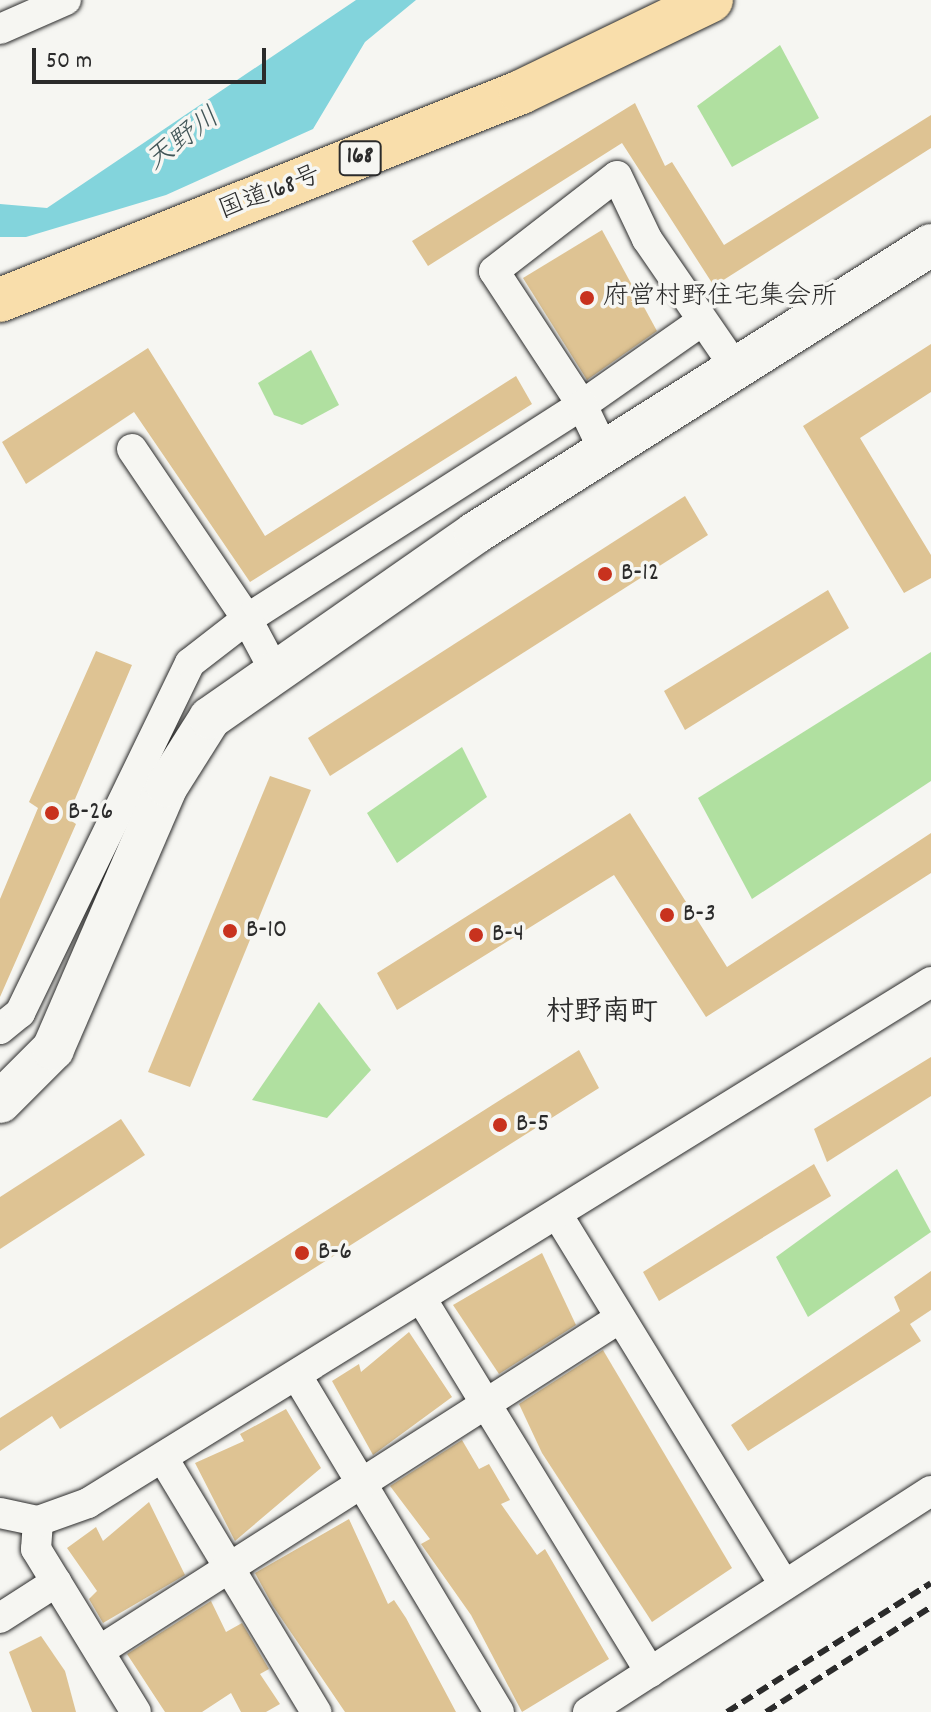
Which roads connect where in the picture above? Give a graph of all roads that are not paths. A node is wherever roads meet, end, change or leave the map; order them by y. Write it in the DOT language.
graph roads {
  1 [pos="66,0"];
  2 [pos="711,0"];
  3 [pos="0,29"];
  4 [pos="931,245"];
  5 [pos="0,300"];
  6 [pos="702,321"];
  7 [pos="737,370"];
  8 [pos="582,405"];
  9 [pos="132,449"];
  10 [pos="604,451"];
  11 [pos="247,619"];
  12 [pos="273,668"];
  13 [pos="931,982"];
  14 [pos="0,1029"];
  15 [pos="0,1102"];
  16 [pos="557,1214"];
  17 [pos="421,1298"];
  18 [pos="620,1318"];
  19 [pos="297,1376"];
  20 [pos="486,1404"];
  21 [pos="163,1458"];
  22 [pos="362,1483"];
  23 [pos="931,1491"];
  24 [pos="0,1513"];
  25 [pos="38,1521"];
  26 [pos="229,1568"];
  27 [pos="56,1582"];
  28 [pos="784,1585"];
  29 [pos="0,1618"];
  30 [pos="99,1651"];
  31 [pos="650,1672"];
  32 [pos="136,1712"];
  33 [pos="316,1712"];
  34 [pos="499,1712"];
  35 [pos="588,1712"];
  1 -- 3 [label="street"];
  2 -- 5 [label="highway, 国道168号 / 168"];
  4 -- 7 [label="street"];
  6 -- 7 [label="street"];
  6 -- 8 [label="street"];
  6 -- 8 [label="street"];
  7 -- 10 [label="street"];
  8 -- 10 [label="street"];
  8 -- 11 [label="street"];
  9 -- 11 [label="street"];
  10 -- 12 [label="street"];
  11 -- 12 [label="street"];
  11 -- 14 [label="street"];
  12 -- 15 [label="street"];
  13 -- 16 [label="street"];
  16 -- 17 [label="street"];
  16 -- 18 [label="street"];
  17 -- 19 [label="street"];
  17 -- 20 [label="street"];
  18 -- 20 [label="street"];
  18 -- 28 [label="street"];
  19 -- 21 [label="street"];
  19 -- 22 [label="street"];
  20 -- 22 [label="street"];
  20 -- 31 [label="street"];
  21 -- 25 [label="street"];
  21 -- 26 [label="street"];
  22 -- 26 [label="street"];
  22 -- 34 [label="street"];
  23 -- 28 [label="street"];
  24 -- 25 [label="street"];
  25 -- 27 [label="street"];
  26 -- 30 [label="street"];
  26 -- 33 [label="street"];
  27 -- 29 [label="street"];
  27 -- 30 [label="street"];
  28 -- 31 [label="street"];
  30 -- 32 [label="street"];
  31 -- 35 [label="street"];
}
